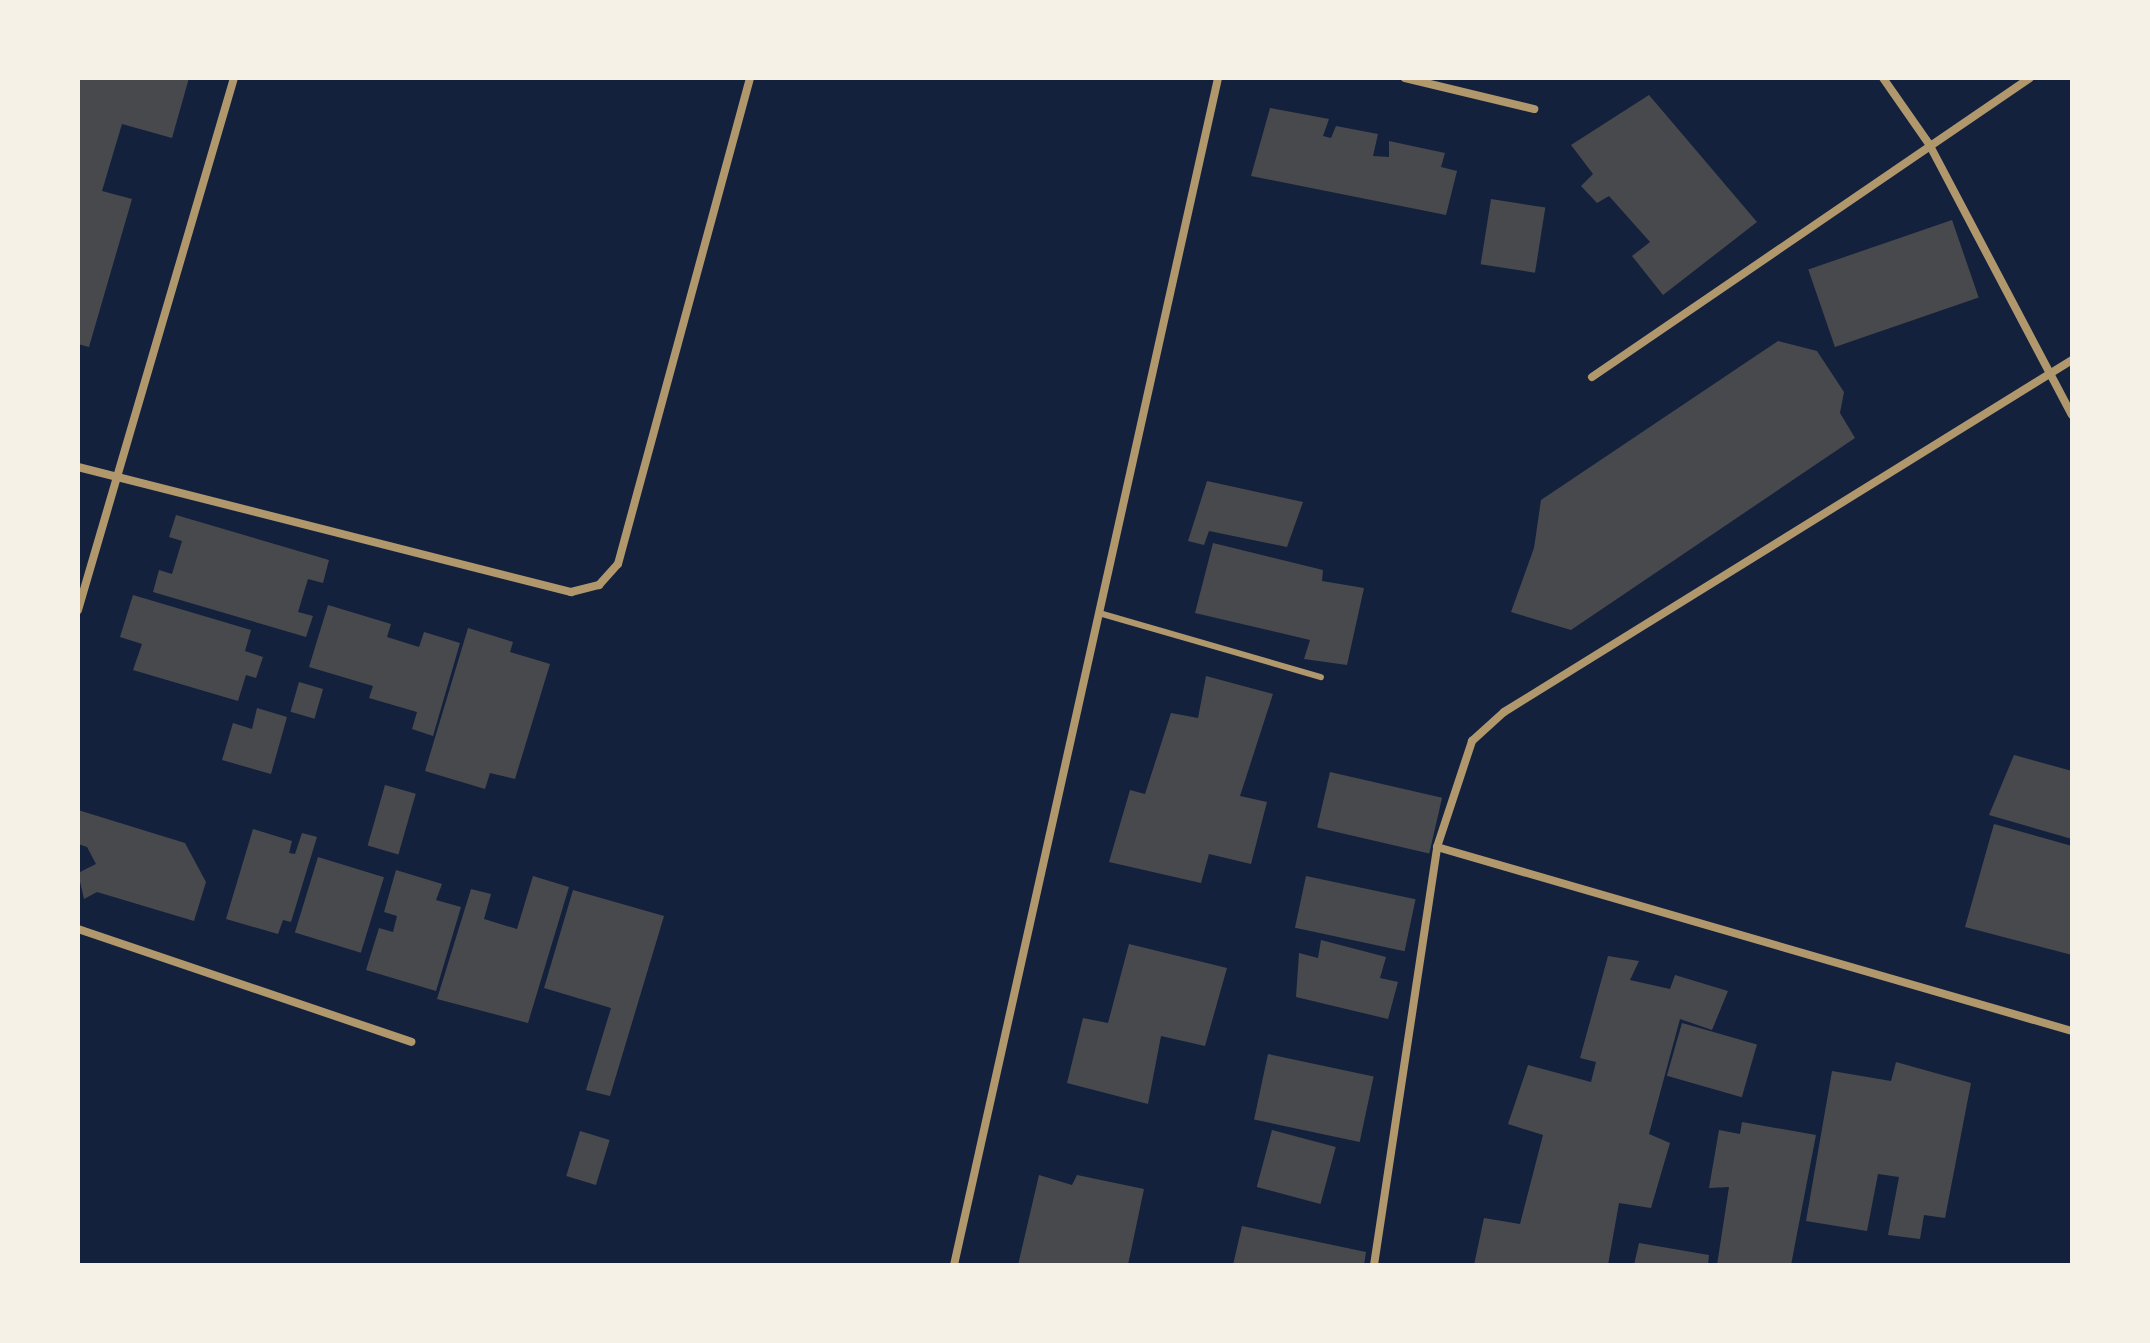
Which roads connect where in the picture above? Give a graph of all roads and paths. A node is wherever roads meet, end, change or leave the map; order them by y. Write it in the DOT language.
graph roads {
  1 [pos="234,78"];
  2 [pos="750,78"];
  3 [pos="1218,78"];
  4 [pos="1405,78"];
  5 [pos="1883,78"];
  6 [pos="2030,78"];
  7 [pos="1534,109"];
  8 [pos="1929,144"];
  9 [pos="2072,360"];
  10 [pos="2049,375"];
  11 [pos="1592,377"];
  12 [pos="2072,415"];
  13 [pos="78,467"];
  14 [pos="115,479"];
  15 [pos="78,610"];
  16 [pos="1099,613"];
  17 [pos="1321,677"];
  18 [pos="1437,847"];
  19 [pos="78,929"];
  20 [pos="2072,1031"];
  21 [pos="411,1042"];
  22 [pos="954,1265"];
  23 [pos="1374,1265"];
  1 -- 14 [label="street"];
  2 -- 14 [label="street"];
  3 -- 16 [label="street"];
  4 -- 7 [label="street"];
  5 -- 8 [label="street"];
  6 -- 8 [label="street"];
  8 -- 10 [label="street"];
  8 -- 11 [label="street"];
  9 -- 10 [label="street"];
  10 -- 12 [label="street"];
  10 -- 18 [label="street"];
  13 -- 14 [label="street"];
  14 -- 15 [label="street"];
  16 -- 17 [label="lane"];
  16 -- 22 [label="street"];
  18 -- 20 [label="street"];
  18 -- 23 [label="street"];
  19 -- 21 [label="street"];
}
